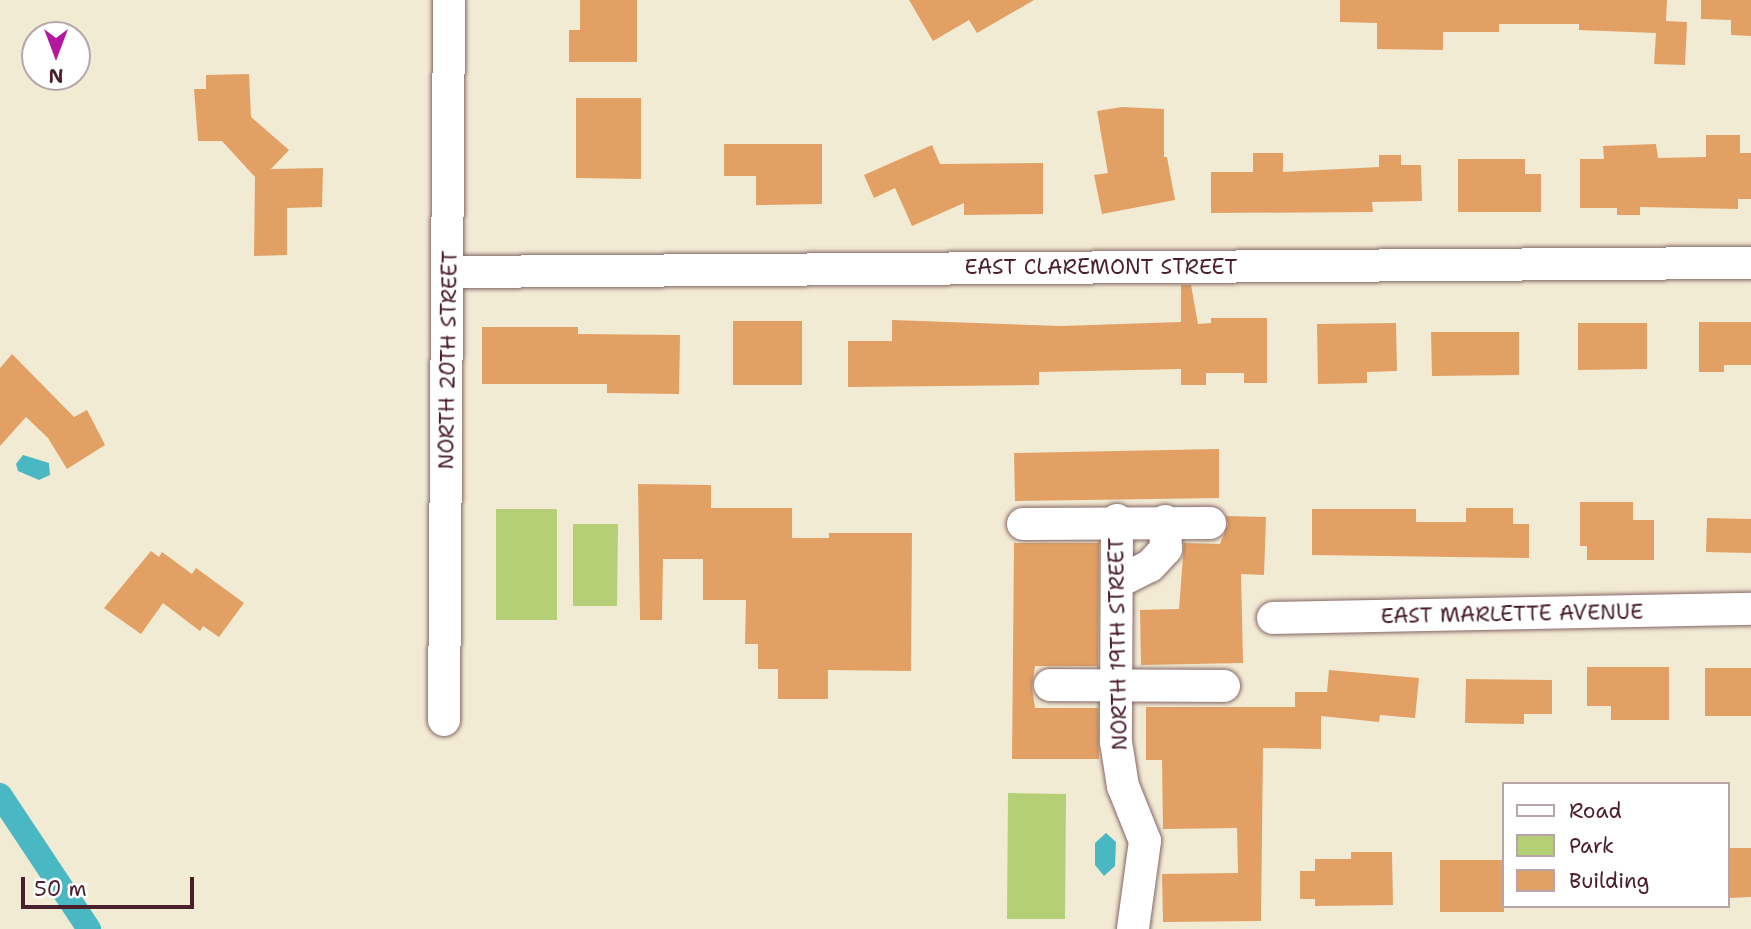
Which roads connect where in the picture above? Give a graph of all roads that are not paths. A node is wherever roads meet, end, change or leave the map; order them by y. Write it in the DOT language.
graph roads {
  1 [pos="449,0"];
  2 [pos="1751,263"];
  3 [pos="450,272"];
  4 [pos="1117,520"];
  5 [pos="1165,522"];
  6 [pos="1210,523"];
  7 [pos="1023,524"];
  8 [pos="1118,582"];
  9 [pos="1751,609"];
  10 [pos="1273,618"];
  11 [pos="1050,685"];
  12 [pos="1118,685"];
  13 [pos="1224,686"];
  14 [pos="444,720"];
  15 [pos="1133,929"];
  1 -- 3 [label="street, NORTH 20TH STREET"];
  2 -- 3 [label="street, EAST CLAREMONT STREET"];
  3 -- 14 [label="street, NORTH 20TH STREET"];
  4 -- 5 [label="street"];
  4 -- 7 [label="street"];
  4 -- 8 [label="street, NORTH 19TH STREET"];
  5 -- 6 [label="street"];
  5 -- 8 [label="street"];
  8 -- 12 [label="street, NORTH 19TH STREET"];
  9 -- 10 [label="street, EAST MARLETTE AVENUE"];
  11 -- 12 [label="street"];
  12 -- 13 [label="street"];
  12 -- 15 [label="street, NORTH 19TH STREET"];
}
